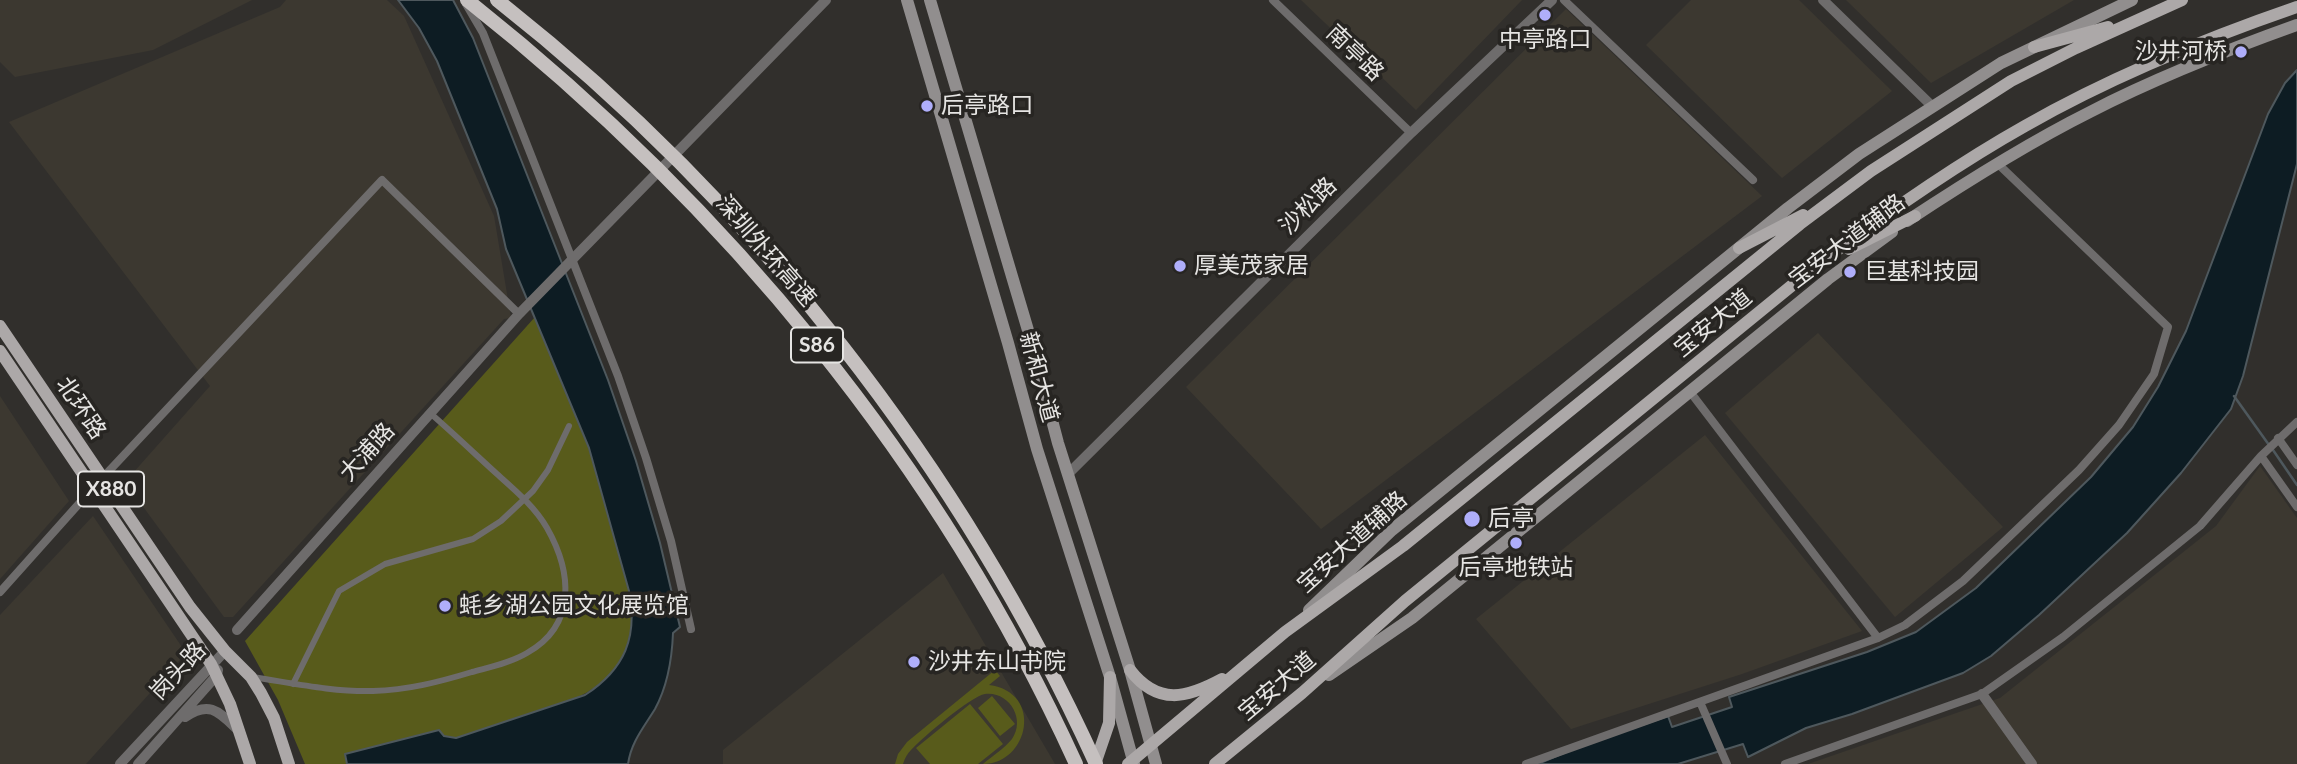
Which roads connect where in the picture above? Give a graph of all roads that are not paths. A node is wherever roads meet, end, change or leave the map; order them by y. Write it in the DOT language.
graph roads {
  1 [pos="465,0"];
  2 [pos="497,0"];
  3 [pos="825,0"];
  4 [pos="907,0"];
  5 [pos="930,0"];
  6 [pos="1273,0"];
  7 [pos="1552,0"];
  8 [pos="1564,0"];
  9 [pos="1823,0"];
  10 [pos="2132,0"];
  11 [pos="2182,0"];
  12 [pos="2297,7"];
  13 [pos="2142,18"];
  14 [pos="2297,25"];
  15 [pos="2034,47"];
  16 [pos="1932,106"];
  17 [pos="1411,133"];
  18 [pos="1997,163"];
  19 [pos="1753,180"];
  20 [pos="1834,199"];
  21 [pos="1915,216"];
  22 [pos="1739,248"];
  23 [pos="567,264"];
  24 [pos="1817,265"];
  25 [pos="519,314"];
  26 [pos="0,326"];
  27 [pos="0,351"];
  28 [pos="1690,393"];
  29 [pos="430,413"];
  30 [pos="2297,422"];
  31 [pos="569,426"];
  32 [pos="2276,440"];
  33 [pos="2263,454"];
  34 [pos="2297,466"];
  35 [pos="1068,474"];
  36 [pos="103,478"];
  37 [pos="93,488"];
  38 [pos="525,500"];
  39 [pos="2297,507"];
  40 [pos="0,592"];
  41 [pos="691,629"];
  42 [pos="237,630"];
  43 [pos="1285,632"];
  44 [pos="1878,638"];
  45 [pos="225,651"];
  46 [pos="1247,665"];
  47 [pos="214,670"];
  48 [pos="1130,670"];
  49 [pos="251,677"];
  50 [pos="1110,677"];
  51 [pos="293,684"];
  52 [pos="1302,693"];
  53 [pos="1982,694"];
  54 [pos="1700,702"];
  55 [pos="174,725"];
  56 [pos="1264,725"];
  57 [pos="240,732"];
  58 [pos="1151,745"];
  59 [pos="1132,763"];
  60 [pos="120,764"];
  61 [pos="138,764"];
  62 [pos="250,764"];
  63 [pos="289,764"];
  64 [pos="1076,764"];
  65 [pos="1095,764"];
  66 [pos="1156,764"];
  67 [pos="1215,764"];
  68 [pos="1228,764"];
  69 [pos="1526,764"];
  70 [pos="1727,764"];
  71 [pos="1785,764"];
  72 [pos="2032,764"];
  1 -- 23 [label="street"];
  1 -- 64 [label="highway, 深圳外环高速 / S86, bridge"];
  2 -- 65 [label="highway, 深圳外环高速 / S86, bridge"];
  3 -- 23 [label="street"];
  4 -- 50 [label="main road, 新和大道"];
  5 -- 35 [label="main road, 新和大道"];
  6 -- 17 [label="street, 南亭路"];
  7 -- 17 [label="street, 沙松路"];
  8 -- 19 [label="street"];
  9 -- 16 [label="street"];
  10 -- 15 [label="main road, 宝安大道辅路"];
  11 -- 13 [label="main road, 宝安大道"];
  12 -- 24 [label="main road, 宝安大道"];
  13 -- 15 [label="main road"];
  13 -- 20 [label="main road, 宝安大道"];
  14 -- 18 [label="main road, 宝安大道辅路"];
  15 -- 16 [label="main road, 宝安大道辅路"];
  16 -- 22 [label="main road, 宝安大道辅路"];
  17 -- 35 [label="street, 沙松路"];
  18 -- 21 [label="main road, 宝安大道辅路"];
  18 -- 44 [label="street"];
  20 -- 22 [label="main road"];
  20 -- 43 [label="main road, 宝安大道"];
  21 -- 24 [label="main road"];
  21 -- 28 [label="main road, 宝安大道辅路"];
  22 -- 43 [label="main road, 宝安大道辅路"];
  23 -- 25 [label="street, 大浦路"];
  23 -- 41 [label="street"];
  24 -- 52 [label="main road, 宝安大道"];
  25 -- 29 [label="street, 大浦路"];
  25 -- 36 [label="street"];
  26 -- 36 [label="main road, 北环路 / X880"];
  27 -- 37 [label="main road, 北环路 / X880"];
  28 -- 44 [label="street"];
  28 -- 52 [label="main road, 宝安大道辅路"];
  29 -- 38 [label="street"];
  29 -- 42 [label="street, 大浦路"];
  30 -- 32 [label="street"];
  31 -- 38 [label="street"];
  32 -- 33 [label="street"];
  32 -- 34 [label="street"];
  33 -- 39 [label="street"];
  33 -- 53 [label="street"];
  35 -- 48 [label="main road, 新和大道"];
  36 -- 37 [label="street"];
  36 -- 45 [label="main road, 北环路 / X880"];
  37 -- 40 [label="street"];
  37 -- 47 [label="main road, 北环路 / X880"];
  38 -- 51 [label="street"];
  38 -- 51 [label="street"];
  43 -- 46 [label="main road, 宝安大道"];
  44 -- 54 [label="street"];
  45 -- 47 [label="street, 岗头路"];
  45 -- 49 [label="main road, X880"];
  46 -- 48 [label="main road"];
  46 -- 58 [label="main road, 宝安大道"];
  47 -- 55 [label="street, 岗头路"];
  47 -- 57 [label="main road, X880"];
  47 -- 60 [label="street, 岗头路"];
  48 -- 58 [label="main road, 新和大道"];
  49 -- 51 [label="street"];
  49 -- 63 [label="main road, X880"];
  50 -- 59 [label="main road, 新和大道"];
  50 -- 65 [label="main road"];
  52 -- 56 [label="main road, 宝安大道"];
  53 -- 71 [label="street"];
  53 -- 72 [label="street"];
  54 -- 69 [label="street"];
  54 -- 70 [label="street"];
  55 -- 57 [label="street"];
  55 -- 61 [label="street, 岗头路"];
  56 -- 67 [label="main road, 宝安大道"];
  56 -- 68 [label="main road"];
  57 -- 62 [label="main road, X880"];
  58 -- 59 [label="main road, 宝安大道"];
  58 -- 66 [label="main road, 新和大道"];
}
